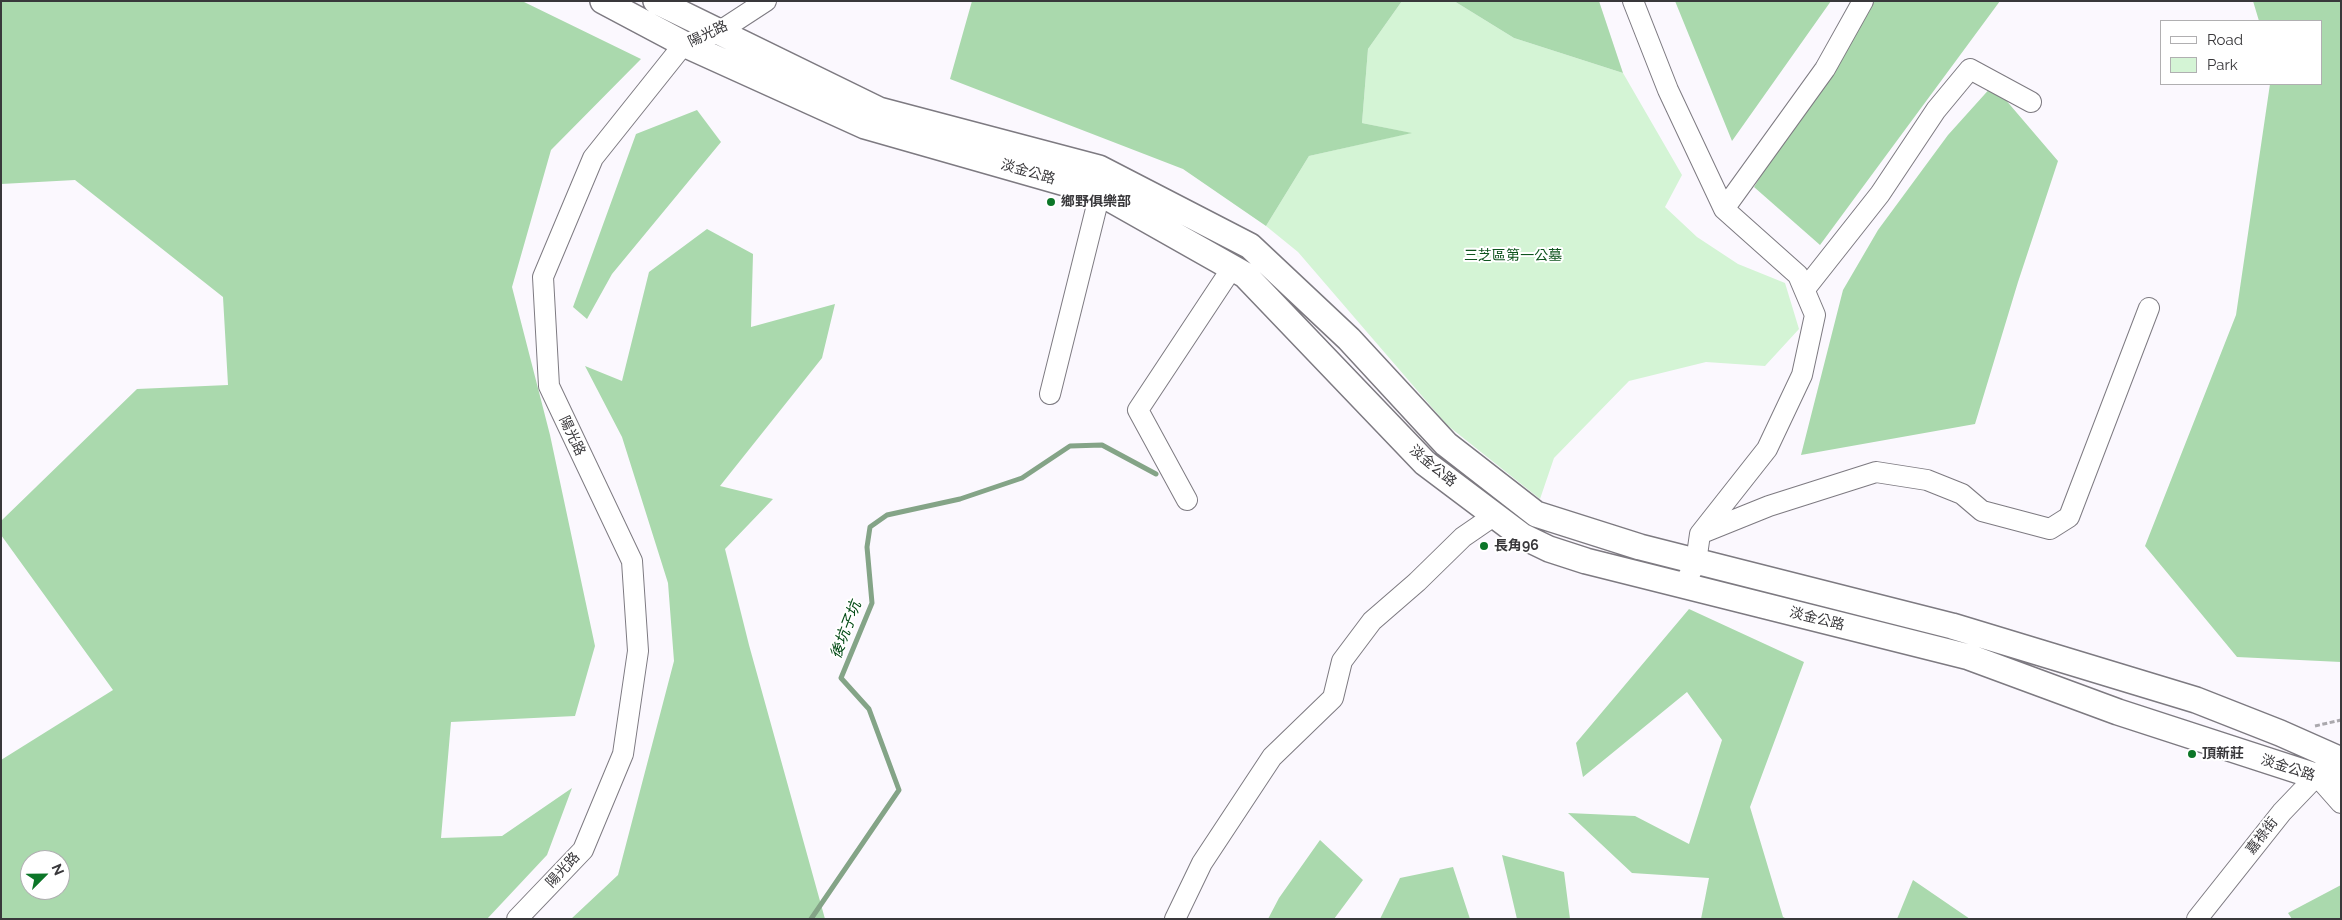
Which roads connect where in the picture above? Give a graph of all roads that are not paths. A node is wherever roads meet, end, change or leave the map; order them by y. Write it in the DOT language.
graph roads {
  1 [pos="603,1"];
  2 [pos="656,1"];
  3 [pos="766,1"];
  4 [pos="1633,1"];
  5 [pos="1863,1"];
  6 [pos="716,33"];
  7 [pos="684,44"];
  8 [pos="2031,102"];
  9 [pos="1100,193"];
  10 [pos="1724,209"];
  11 [pos="1232,268"];
  12 [pos="1805,289"];
  13 [pos="2149,308"];
  14 [pos="1317,309"];
  15 [pos="1296,329"];
  16 [pos="1050,394"];
  17 [pos="1187,500"];
  18 [pos="1495,515"];
  19 [pos="1700,534"];
  20 [pos="1696,562"];
  21 [pos="1684,585"];
  22 [pos="2333,769"];
  23 [pos="2341,803"];
  24 [pos="517,919"];
  25 [pos="1174,919"];
  26 [pos="2197,919"];
  1 -- 7 [label="main road, 淡金公路"];
  2 -- 6 [label="main road, 淡金公路"];
  3 -- 6 [label="street, 陽光路"];
  4 -- 10 [label="street"];
  5 -- 10 [label="street"];
  6 -- 7 [label="street, 陽光路"];
  6 -- 14 [label="main road, 淡金公路"];
  7 -- 9 [label="main road, 淡金公路"];
  7 -- 24 [label="street, 陽光路"];
  8 -- 12 [label="street"];
  9 -- 11 [label="main road, 淡金公路"];
  9 -- 16 [label="street"];
  10 -- 12 [label="street"];
  11 -- 15 [label="main road, 淡金公路"];
  11 -- 17 [label="street"];
  12 -- 19 [label="street"];
  13 -- 19 [label="street"];
  14 -- 15 [label="main road"];
  14 -- 20 [label="main road, 淡金公路"];
  15 -- 18 [label="main road, 淡金公路"];
  18 -- 21 [label="main road, 淡金公路"];
  18 -- 25 [label="street"];
  19 -- 20 [label="street"];
  20 -- 21 [label="street"];
  20 -- 22 [label="main road, 淡金公路"];
  21 -- 22 [label="main road, 淡金公路"];
  22 -- 23 [label="street"];
  22 -- 26 [label="street, 嘉祿街"];
}
